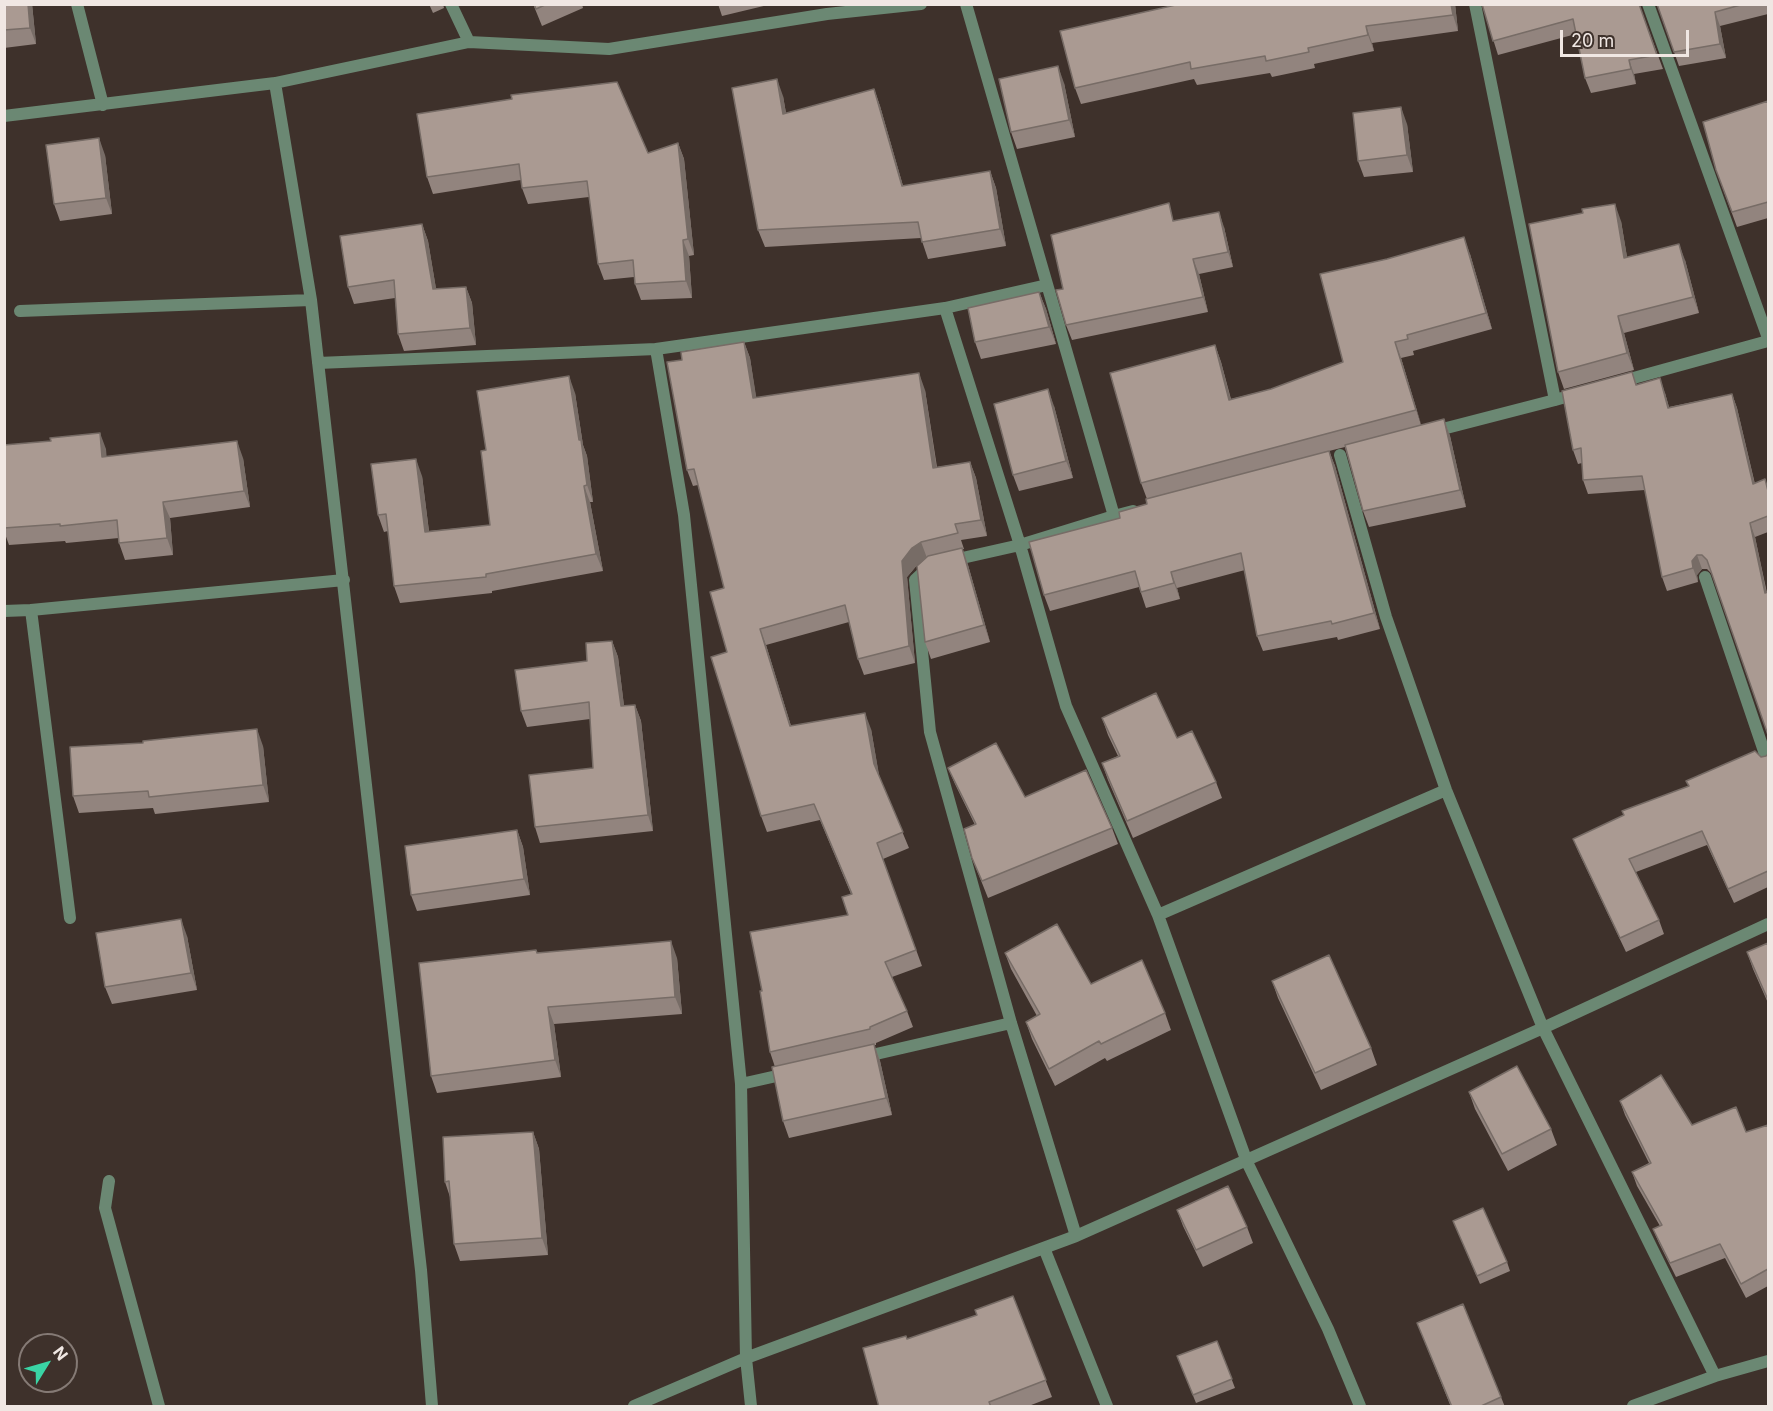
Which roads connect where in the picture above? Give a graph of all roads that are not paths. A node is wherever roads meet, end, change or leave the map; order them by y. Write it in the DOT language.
graph roads {
  1 [pos="77,4"];
  2 [pos="451,4"];
  3 [pos="921,4"];
  4 [pos="966,4"];
  5 [pos="1475,4"];
  6 [pos="1648,4"];
  7 [pos="825,9"];
  8 [pos="469,42"];
  9 [pos="275,83"];
  10 [pos="103,105"];
  11 [pos="4,116"];
  12 [pos="1047,285"];
  13 [pos="311,300"];
  14 [pos="945,308"];
  15 [pos="20,311"];
  16 [pos="1768,340"];
  17 [pos="656,349"];
  18 [pos="318,363"];
  19 [pos="1611,384"];
  20 [pos="1578,394"];
  21 [pos="1555,400"];
  22 [pos="1419,435"];
  23 [pos="1340,455"];
  24 [pos="1148,507"];
  25 [pos="1114,516"];
  26 [pos="1020,544"];
  27 [pos="1704,577"];
  28 [pos="344,580"];
  29 [pos="4,610"];
  30 [pos="31,610"];
  31 [pos="1768,763"];
  32 [pos="1446,789"];
  33 [pos="1158,915"];
  34 [pos="70,918"];
  35 [pos="1768,924"];
  36 [pos="1011,1023"];
  37 [pos="1543,1028"];
  38 [pos="853,1059"];
  39 [pos="797,1071"];
  40 [pos="741,1084"];
  41 [pos="1247,1162"];
  42 [pos="109,1181"];
  43 [pos="1076,1236"];
  44 [pos="1044,1248"];
  45 [pos="746,1358"];
  46 [pos="1768,1361"];
  47 [pos="1714,1376"];
  48 [pos="159,1407"];
  49 [pos="432,1407"];
  50 [pos="634,1407"];
  51 [pos="751,1407"];
  52 [pos="1107,1407"];
  53 [pos="1360,1407"];
  54 [pos="1633,1407"];
  1 -- 10 [label="street"];
  2 -- 8 [label="street"];
  3 -- 7 [label="street"];
  4 -- 12 [label="street"];
  5 -- 21 [label="street"];
  6 -- 16 [label="street"];
  7 -- 8 [label="street"];
  8 -- 9 [label="street"];
  9 -- 10 [label="street"];
  9 -- 13 [label="street"];
  10 -- 11 [label="street"];
  12 -- 14 [label="street"];
  12 -- 25 [label="street"];
  13 -- 15 [label="street"];
  13 -- 18 [label="street"];
  14 -- 17 [label="street"];
  14 -- 26 [label="street"];
  16 -- 19 [label="street"];
  17 -- 18 [label="street"];
  17 -- 40 [label="street"];
  18 -- 28 [label="street"];
  20 -- 21 [label="street"];
  21 -- 22 [label="street"];
  23 -- 32 [label="street"];
  24 -- 25 [label="street"];
  25 -- 26 [label="street"];
  26 -- 33 [label="street"];
  26 -- 36 [label="street"];
  27 -- 31 [label="street"];
  28 -- 30 [label="street"];
  28 -- 49 [label="street"];
  29 -- 30 [label="street"];
  30 -- 34 [label="street"];
  32 -- 33 [label="street"];
  32 -- 37 [label="street"];
  33 -- 41 [label="street"];
  35 -- 37 [label="street"];
  36 -- 38 [label="street"];
  36 -- 43 [label="street"];
  37 -- 41 [label="street"];
  37 -- 47 [label="street"];
  39 -- 40 [label="street"];
  40 -- 45 [label="street"];
  41 -- 43 [label="street"];
  41 -- 53 [label="street"];
  42 -- 48 [label="street"];
  43 -- 44 [label="street"];
  44 -- 45 [label="street"];
  44 -- 52 [label="street"];
  45 -- 50 [label="street"];
  45 -- 51 [label="street"];
  46 -- 47 [label="street"];
  47 -- 54 [label="street"];
}
